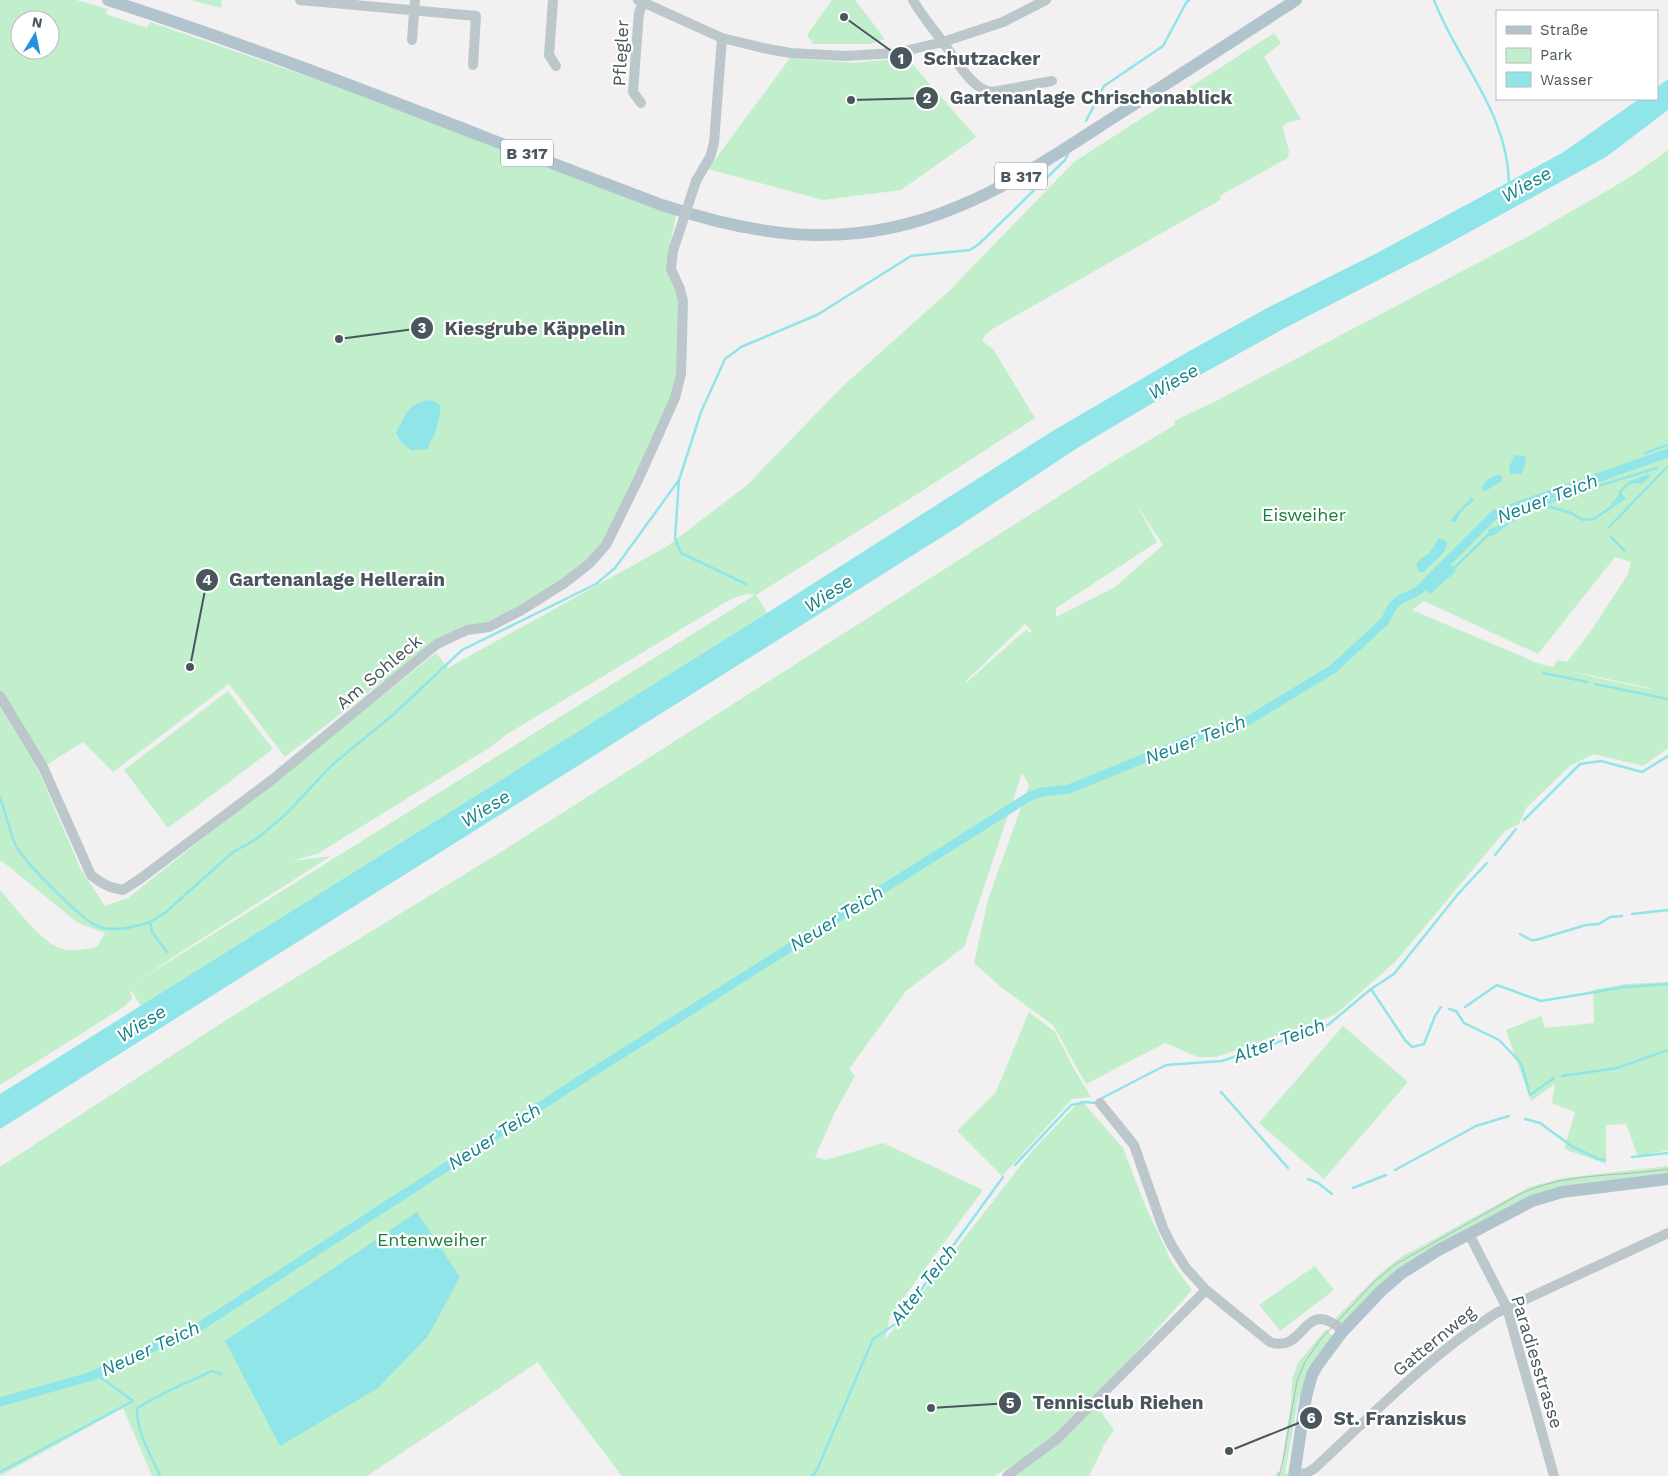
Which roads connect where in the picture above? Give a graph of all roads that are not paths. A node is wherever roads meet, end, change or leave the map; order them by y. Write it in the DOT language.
graph roads {
  1 [pos="108,0"];
  2 [pos="300,0"];
  3 [pos="553,0"];
  4 [pos="913,0"];
  5 [pos="1046,0"];
  6 [pos="1296,0"];
  7 [pos="642,1"];
  8 [pos="414,5"];
  9 [pos="722,38"];
  10 [pos="412,40"];
  11 [pos="944,42"];
  12 [pos="473,65"];
  13 [pos="556,66"];
  14 [pos="1052,81"];
  15 [pos="642,103"];
  16 [pos="0,696"];
  17 [pos="1100,1103"];
  18 [pos="1668,1179"];
  19 [pos="1668,1233"];
  20 [pos="1469,1234"];
  21 [pos="1206,1290"];
  22 [pos="1507,1308"];
  23 [pos="1343,1331"];
  24 [pos="1300,1475"];
  25 [pos="1007,1476"];
  26 [pos="1554,1476"];
  1 -- 6 [label="main road, B 317"];
  2 -- 8 [label="street"];
  3 -- 13 [label="street"];
  4 -- 11 [label="street"];
  5 -- 11 [label="street"];
  7 -- 9 [label="street"];
  7 -- 15 [label="street, Pflegler"];
  8 -- 10 [label="street"];
  8 -- 12 [label="street"];
  9 -- 11 [label="street"];
  9 -- 16 [label="street, Am Sohleck, bridge"];
  11 -- 14 [label="street"];
  17 -- 21 [label="street"];
  18 -- 20 [label="main road"];
  19 -- 22 [label="street, Gatternweg"];
  20 -- 22 [label="street, Paradiesstrasse"];
  20 -- 23 [label="main road"];
  21 -- 23 [label="street"];
  21 -- 25 [label="street"];
  22 -- 24 [label="street, Gatternweg"];
  22 -- 26 [label="street, Paradiesstrasse"];
  23 -- 24 [label="main road"];
}
